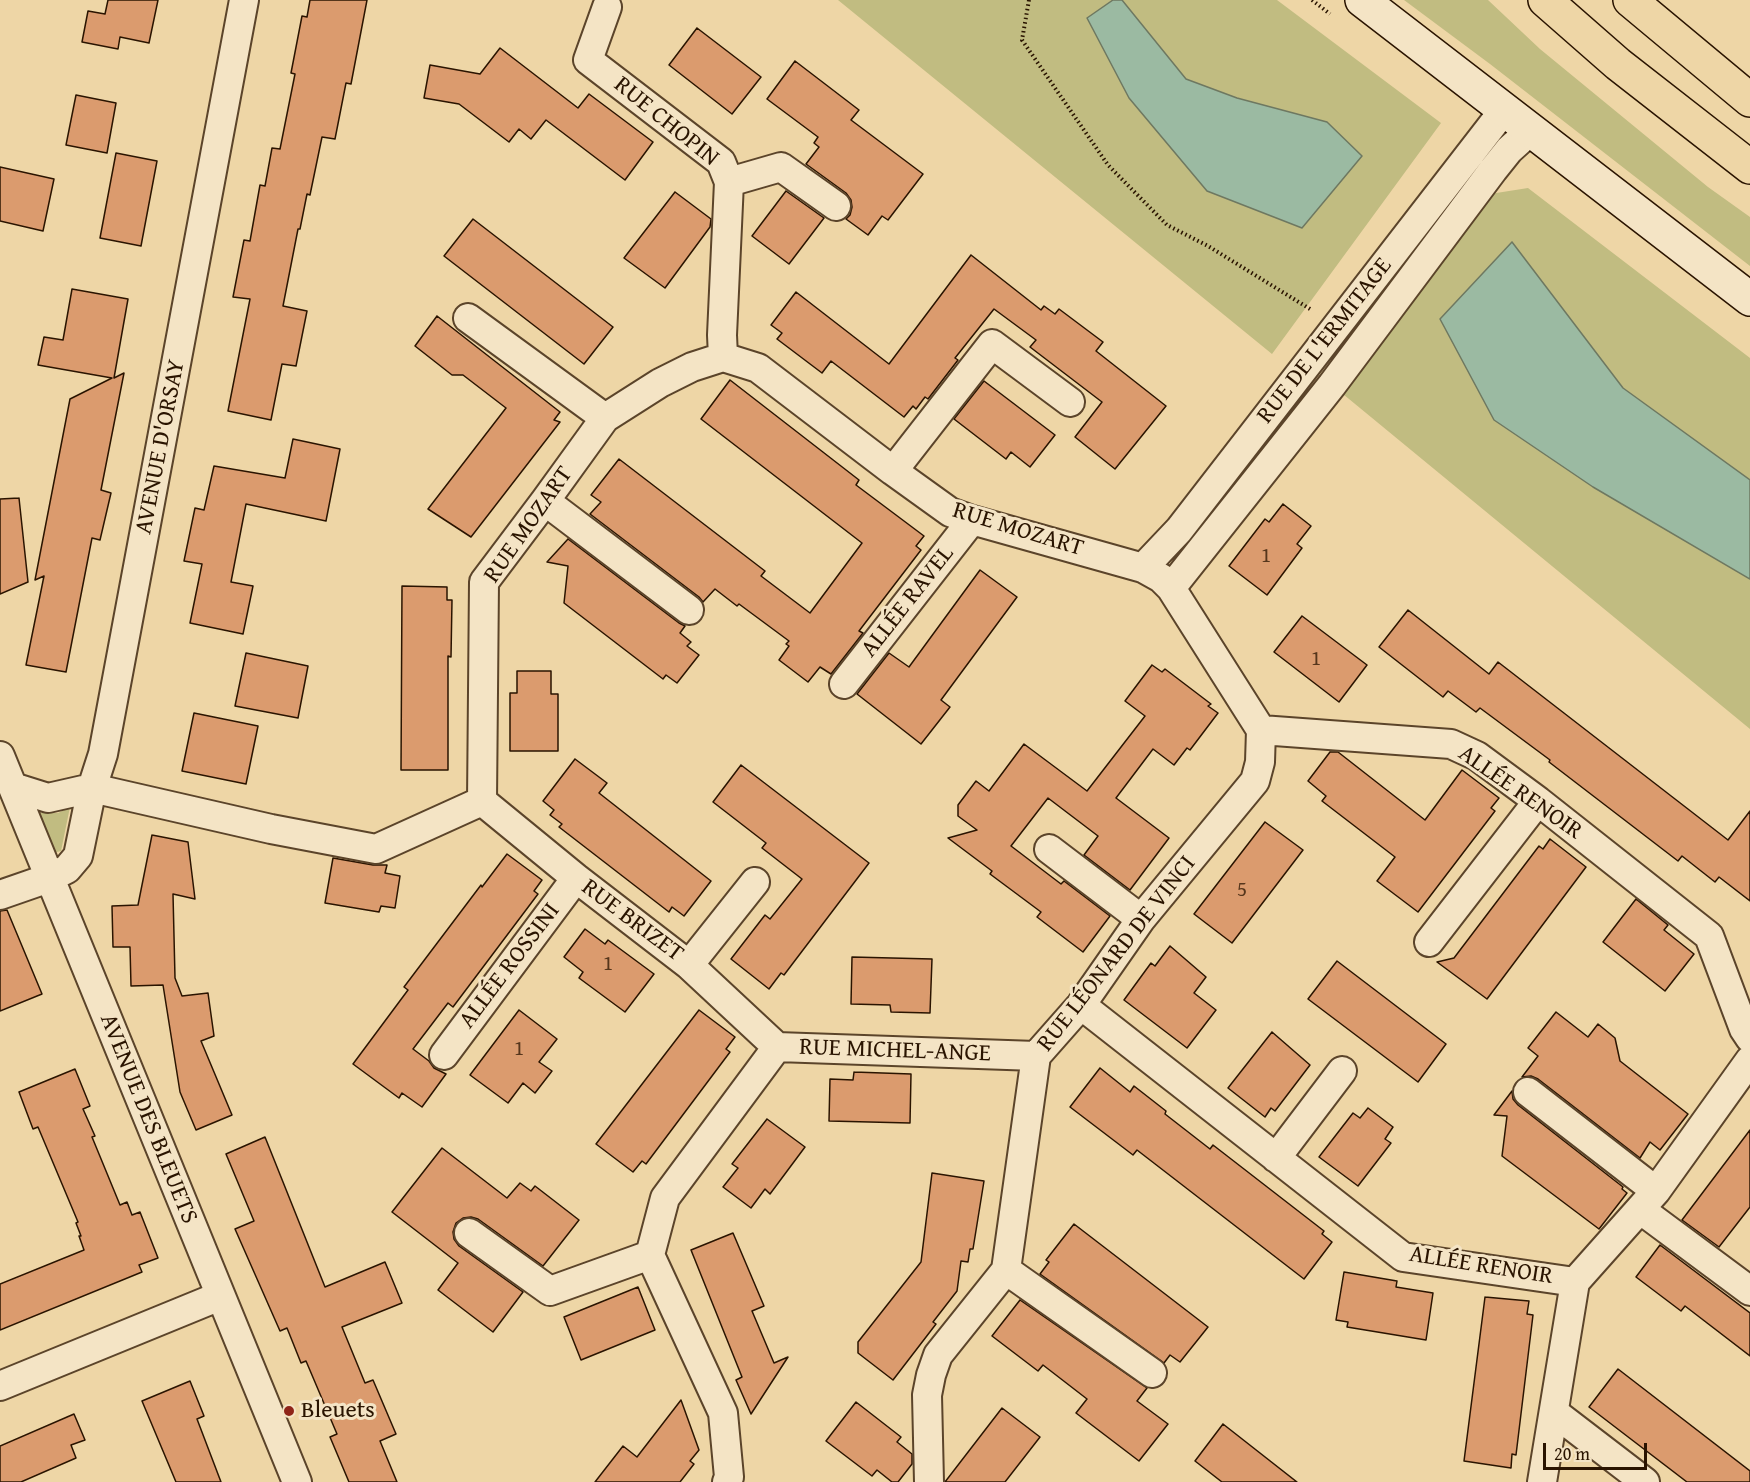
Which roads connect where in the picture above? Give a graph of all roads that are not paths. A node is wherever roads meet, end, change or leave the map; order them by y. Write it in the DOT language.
graph roads {
  1 [pos="244,0"];
  2 [pos="1362,0"];
  3 [pos="1545,0"];
  4 [pos="1630,0"];
  5 [pos="607,8"];
  6 [pos="1750,100"];
  7 [pos="1504,110"];
  8 [pos="1530,131"];
  9 [pos="1750,167"];
  10 [pos="729,182"];
  11 [pos="836,206"];
  12 [pos="1750,299"];
  13 [pos="468,318"];
  14 [pos="723,357"];
  15 [pos="1070,402"];
  16 [pos="605,417"];
  17 [pos="893,471"];
  18 [pos="545,501"];
  19 [pos="972,520"];
  20 [pos="1143,568"];
  21 [pos="1171,588"];
  22 [pos="689,610"];
  23 [pos="844,684"];
  24 [pos="1261,730"];
  25 [pos="0,756"];
  26 [pos="13,787"];
  27 [pos="92,789"];
  28 [pos="482,801"];
  29 [pos="1538,801"];
  30 [pos="1049,849"];
  31 [pos="49,878"];
  32 [pos="576,878"];
  33 [pos="755,882"];
  34 [pos="0,895"];
  35 [pos="1141,919"];
  36 [pos="1430,942"];
  37 [pos="689,964"];
  38 [pos="1081,1005"];
  39 [pos="1750,1038"];
  40 [pos="777,1047"];
  41 [pos="444,1055"];
  42 [pos="1036,1056"];
  43 [pos="1750,1060"];
  44 [pos="1342,1071"];
  45 [pos="1528,1092"];
  46 [pos="1276,1158"];
  47 [pos="1648,1201"];
  48 [pos="469,1233"];
  49 [pos="650,1255"];
  50 [pos="1006,1270"];
  51 [pos="1575,1281"];
  52 [pos="1750,1291"];
  53 [pos="220,1296"];
  54 [pos="1152,1374"];
  55 [pos="0,1386"];
  56 [pos="1555,1413"];
  57 [pos="297,1482"];
  58 [pos="727,1482"];
  59 [pos="929,1482"];
  60 [pos="1542,1482"];
  61 [pos="1645,1482"];
  1 -- 27 [label="street, AVENUE D'ORSAY"];
  2 -- 7 [label="main road"];
  3 -- 9 [label="highway"];
  4 -- 6 [label="highway"];
  5 -- 10 [label="street, RUE CHOPIN"];
  7 -- 8 [label="main road"];
  7 -- 20 [label="street, RUE DE L'ERMITAGE"];
  8 -- 12 [label="main road"];
  8 -- 21 [label="street, RUE DE L'ERMITAGE"];
  10 -- 11 [label="street"];
  10 -- 14 [label="street, RUE CHOPIN"];
  13 -- 16 [label="street"];
  14 -- 16 [label="street, RUE MOZART"];
  14 -- 17 [label="street, RUE MOZART"];
  15 -- 17 [label="street"];
  16 -- 18 [label="street, RUE MOZART"];
  17 -- 19 [label="street, RUE MOZART"];
  18 -- 22 [label="street"];
  18 -- 28 [label="street, RUE MOZART"];
  19 -- 20 [label="street, RUE MOZART"];
  19 -- 23 [label="street, ALLÉE RAVEL"];
  20 -- 21 [label="street"];
  21 -- 24 [label="street"];
  24 -- 29 [label="street, ALLÉE RENOIR"];
  24 -- 35 [label="street, RUE LÉONARD DE VINCI"];
  25 -- 26 [label="street, AVENUE DES BLEUETS"];
  26 -- 27 [label="street"];
  26 -- 31 [label="street, AVENUE DES BLEUETS"];
  27 -- 28 [label="street"];
  27 -- 31 [label="street, AVENUE D'ORSAY"];
  28 -- 32 [label="street, RUE BRIZET"];
  29 -- 36 [label="street"];
  29 -- 39 [label="street, ALLÉE RENOIR"];
  30 -- 35 [label="street"];
  31 -- 34 [label="street, AVENUE D'ORSAY"];
  31 -- 53 [label="street, AVENUE DES BLEUETS"];
  32 -- 37 [label="street, RUE BRIZET"];
  32 -- 41 [label="street, ALLÉE ROSSINI"];
  33 -- 37 [label="street"];
  35 -- 38 [label="street, RUE LÉONARD DE VINCI"];
  37 -- 40 [label="street, RUE BRIZET"];
  38 -- 42 [label="street, RUE LÉONARD DE VINCI"];
  38 -- 46 [label="street, ALLÉE RENOIR"];
  40 -- 42 [label="street, RUE MICHEL-ANGE"];
  40 -- 49 [label="street, RUE MICHEL-ANGE"];
  42 -- 50 [label="street, RUE LÉONARD DE VINCI"];
  43 -- 47 [label="street, ALLÉE RENOIR"];
  44 -- 46 [label="street"];
  45 -- 47 [label="street"];
  46 -- 51 [label="street, ALLÉE RENOIR"];
  47 -- 51 [label="street, ALLÉE RENOIR"];
  47 -- 52 [label="street"];
  48 -- 49 [label="street"];
  49 -- 58 [label="street"];
  50 -- 54 [label="street"];
  50 -- 59 [label="street"];
  51 -- 56 [label="street"];
  53 -- 55 [label="street"];
  53 -- 57 [label="street, AVENUE DES BLEUETS"];
  56 -- 60 [label="street"];
  56 -- 61 [label="street"];
}
